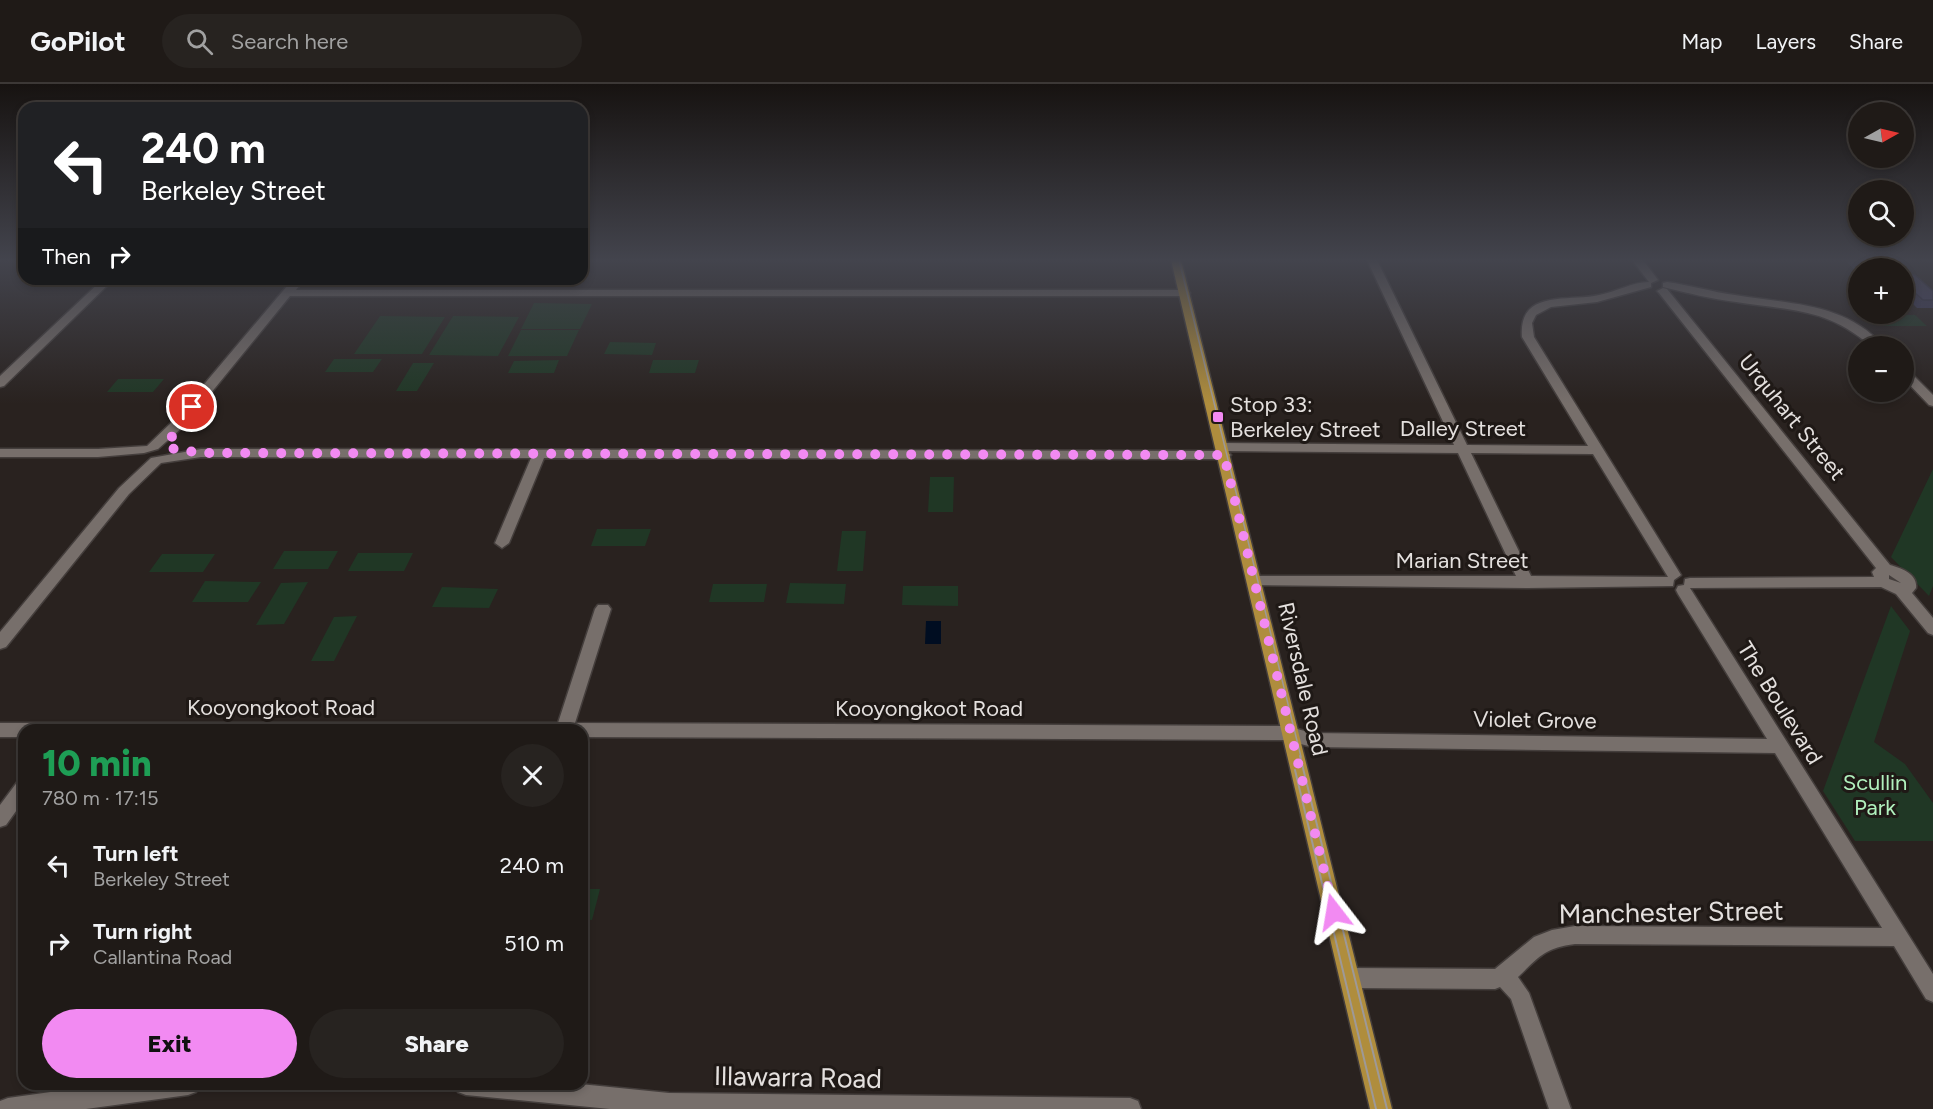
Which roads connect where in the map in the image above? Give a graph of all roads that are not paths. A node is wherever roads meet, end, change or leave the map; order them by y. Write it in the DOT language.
graph roads {
  1 [pos="80,308"];
  2 [pos="276,308"];
  3 [pos="1188,308"];
  4 [pos="1395,308"];
  5 [pos="1538,308"];
  6 [pos="1680,308"];
  7 [pos="1807,308"];
  8 [pos="1864,336"];
  9 [pos="0,383"];
  10 [pos="1914,383"];
  11 [pos="1933,402"];
  12 [pos="179,423"];
  13 [pos="1464,449"];
  14 [pos="1597,450"];
  15 [pos="1223,451"];
  16 [pos="0,453"];
  17 [pos="163,453"];
  18 [pos="144,454"];
  19 [pos="539,455"];
  20 [pos="124,491"];
  21 [pos="502,543"];
  22 [pos="1884,576"];
  23 [pos="1255,581"];
  24 [pos="1527,583"];
  25 [pos="1679,583"];
  26 [pos="603,609"];
  27 [pos="1931,623"];
  28 [pos="0,643"];
  29 [pos="566,724"];
  30 [pos="0,729"];
  31 [pos="18,729"];
  32 [pos="588,730"];
  33 [pos="1291,734"];
  34 [pos="1780,746"];
  35 [pos="18,794"];
  36 [pos="0,819"];
  37 [pos="1899,937"];
  38 [pos="1504,976"];
  39 [pos="1350,978"];
  40 [pos="1933,992"];
  41 [pos="145,1090"];
  42 [pos="521,1090"];
  43 [pos="668,1106"];
  44 [pos="8,1109"];
  45 [pos="1130,1109"];
  46 [pos="1381,1109"];
  47 [pos="1560,1109"];
  1 -- 9 [label="street"];
  2 -- 12 [label="street"];
  3 -- 15 [label="main road, Riversdale Road"];
  4 -- 13 [label="street"];
  5 -- 14 [label="street, The Boulevard"];
  6 -- 22 [label="street, Urquhart Street"];
  7 -- 8 [label="street"];
  10 -- 11 [label="street"];
  12 -- 17 [label="street"];
  12 -- 18 [label="street"];
  13 -- 14 [label="street, Dalley Street"];
  13 -- 15 [label="street, Dalley Street"];
  13 -- 24 [label="street"];
  14 -- 25 [label="street, The Boulevard"];
  15 -- 19 [label="street, Dalley Street"];
  15 -- 23 [label="main road, Riversdale Road"];
  16 -- 18 [label="street"];
  17 -- 18 [label="street"];
  17 -- 18 [label="street"];
  17 -- 19 [label="street, Dalley Street"];
  17 -- 20 [label="street"];
  18 -- 20 [label="street"];
  19 -- 21 [label="street"];
  20 -- 28 [label="street"];
  22 -- 25 [label="street, Marian Street"];
  22 -- 27 [label="street, Urquhart Street"];
  23 -- 24 [label="street, Marian Street"];
  23 -- 33 [label="main road, Riversdale Road"];
  24 -- 25 [label="street, Marian Street"];
  25 -- 34 [label="street, The Boulevard"];
  26 -- 29 [label="street"];
  30 -- 31 [label="street, Kooyongkoot Road"];
  32 -- 33 [label="street, Kooyongkoot Road"];
  33 -- 34 [label="street, Violet Grove"];
  33 -- 39 [label="main road, Riversdale Road"];
  34 -- 37 [label="street, The Boulevard"];
  35 -- 36 [label="street"];
  37 -- 38 [label="street, Manchester Street"];
  37 -- 40 [label="street, The Boulevard"];
  38 -- 39 [label="street"];
  38 -- 47 [label="street"];
  39 -- 46 [label="main road, Riversdale Road"];
  41 -- 44 [label="street"];
  42 -- 43 [label="street, Illawarra Road"];
  43 -- 45 [label="street, Illawarra Road"];
}
